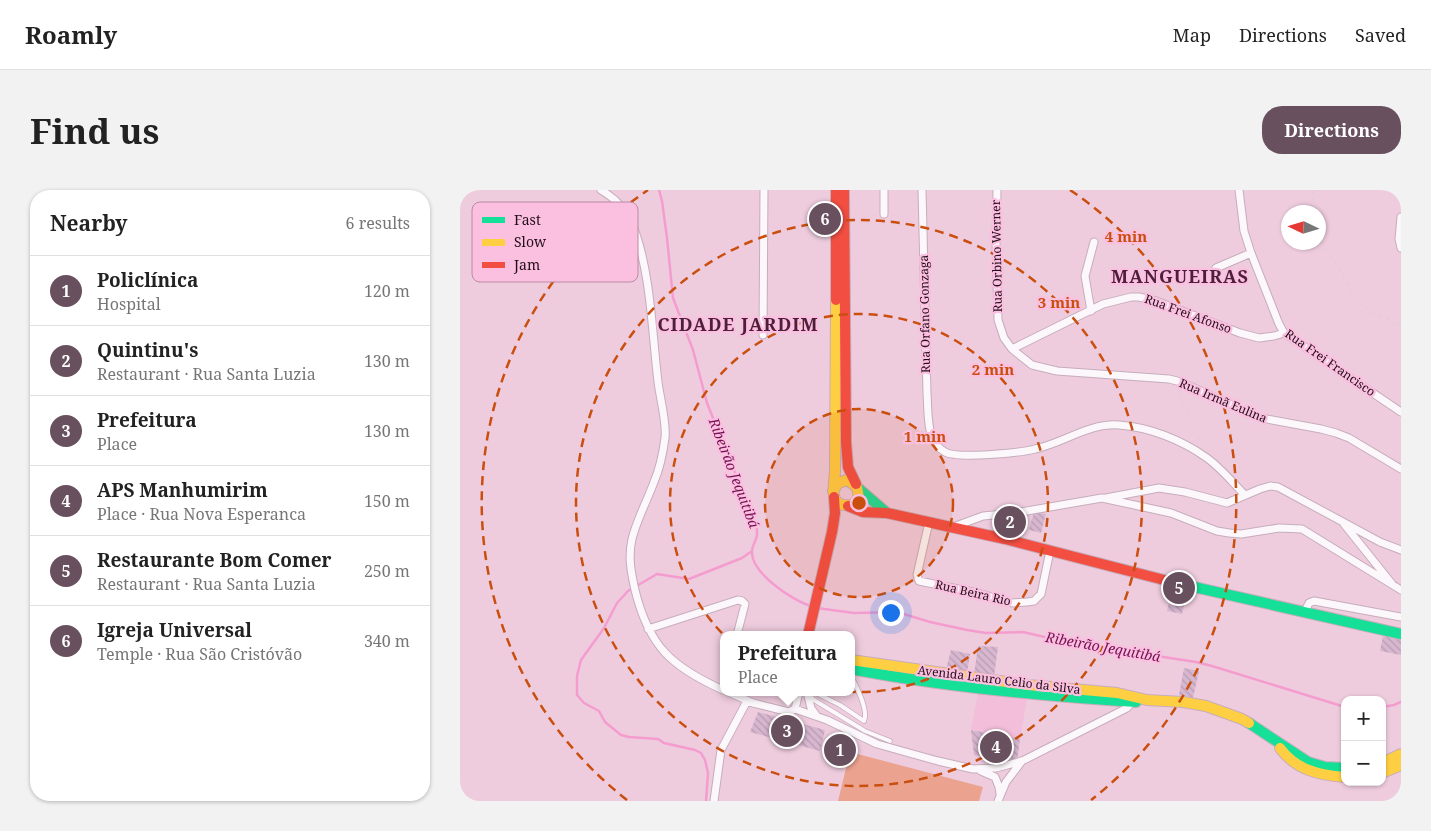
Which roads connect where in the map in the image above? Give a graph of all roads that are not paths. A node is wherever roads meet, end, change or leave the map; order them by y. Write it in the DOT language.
graph roads {
  1 [pos="601,190"];
  2 [pos="764,190"];
  3 [pos="836,190"];
  4 [pos="844,190"];
  5 [pos="884,190"];
  6 [pos="922,190"];
  7 [pos="996,190"];
  8 [pos="1239,190"];
  9 [pos="615,202"];
  10 [pos="884,214"];
  11 [pos="1401,217"];
  12 [pos="1094,242"];
  13 [pos="638,243"];
  14 [pos="1401,248"];
  15 [pos="1251,253"];
  16 [pos="1216,268"];
  17 [pos="1091,311"];
  18 [pos="1284,333"];
  19 [pos="763,335"];
  20 [pos="1012,349"];
  21 [pos="1401,412"];
  22 [pos="1401,469"];
  23 [pos="857,486"];
  24 [pos="833,494"];
  25 [pos="1245,495"];
  26 [pos="1102,498"];
  27 [pos="847,506"];
  28 [pos="887,512"];
  29 [pos="1340,520"];
  30 [pos="929,522"];
  31 [pos="953,527"];
  32 [pos="832,532"];
  33 [pos="1401,550"];
  34 [pos="1050,551"];
  35 [pos="1398,589"];
  36 [pos="1304,614"];
  37 [pos="1401,617"];
  38 [pos="648,629"];
  39 [pos="811,629"];
  40 [pos="738,631"];
  41 [pos="1401,634"];
  42 [pos="855,660"];
  43 [pos="883,664"];
  44 [pos="855,670"];
  45 [pos="926,670"];
  46 [pos="882,675"];
  47 [pos="924,681"];
  48 [pos="965,681"];
  49 [pos="855,685"];
  50 [pos="720,689"];
  51 [pos="736,696"];
  52 [pos="798,696"];
  53 [pos="809,696"];
  54 [pos="811,696"];
  55 [pos="823,696"];
  56 [pos="1134,699"];
  57 [pos="747,701"];
  58 [pos="795,709"];
  59 [pos="816,716"];
  60 [pos="890,741"];
  61 [pos="1277,743"];
  62 [pos="1401,754"];
  63 [pos="1022,761"];
  64 [pos="1401,765"];
  65 [pos="1386,766"];
  66 [pos="1341,768"];
  67 [pos="1386,768"];
  68 [pos="973,769"];
  69 [pos="1341,776"];
  70 [pos="999,799"];
  71 [pos="714,801"];
  1 -- 9 [label="street"];
  2 -- 19 [label="street"];
  3 -- 24 [label="street"];
  4 -- 23 [label="street"];
  5 -- 10 [label="street"];
  6 -- 25 [label="street, Rua Orfano Gonzaga"];
  7 -- 20 [label="street, Rua Orbino Werner"];
  8 -- 15 [label="street, Rua Frei Francisco"];
  11 -- 14 [label="street"];
  12 -- 17 [label="street"];
  13 -- 38 [label="street"];
  15 -- 16 [label="street"];
  15 -- 18 [label="street, Rua Frei Francisco"];
  17 -- 18 [label="street, Rua Frei Afonso"];
  17 -- 20 [label="street, Rua Frei Afonso"];
  18 -- 21 [label="street, Rua Frei Francisco"];
  20 -- 22 [label="street, Rua Irmã Eulina"];
  23 -- 24 [label="street"];
  23 -- 27 [label="street"];
  23 -- 28 [label="street"];
  24 -- 27 [label="street"];
  24 -- 32 [label="street"];
  25 -- 26 [label="street"];
  25 -- 29 [label="street"];
  26 -- 31 [label="street"];
  26 -- 35 [label="street"];
  27 -- 28 [label="street"];
  27 -- 32 [label="street"];
  28 -- 30 [label="street"];
  29 -- 33 [label="street"];
  29 -- 35 [label="street"];
  30 -- 31 [label="street"];
  30 -- 34 [label="street, Rua Beira Rio"];
  31 -- 34 [label="street"];
  32 -- 39 [label="street"];
  34 -- 36 [label="street"];
  36 -- 37 [label="street"];
  36 -- 41 [label="street"];
  38 -- 40 [label="street"];
  38 -- 50 [label="street"];
  42 -- 43 [label="street, Avenida Lauro Celio da Silva"];
  43 -- 45 [label="street, Avenida Lauro Celio da Silva"];
  43 -- 46 [label="street"];
  44 -- 46 [label="street, Avenida Lauro Celio da Silva"];
  45 -- 47 [label="street"];
  45 -- 48 [label="street, Avenida Lauro Celio da Silva"];
  46 -- 47 [label="street, Avenida Lauro Celio da Silva"];
  47 -- 48 [label="street, Avenida Lauro Celio da Silva"];
  48 -- 56 [label="street, Avenida Lauro Celio da Silva"];
  49 -- 55 [label="lane"];
  51 -- 57 [label="street"];
  52 -- 58 [label="street"];
  53 -- 59 [label="street"];
  54 -- 60 [label="lane"];
  56 -- 61 [label="street, Avenida Lauro Celio da Silva"];
  56 -- 63 [label="street"];
  57 -- 58 [label="street"];
  57 -- 71 [label="street"];
  58 -- 59 [label="street"];
  59 -- 68 [label="street"];
  61 -- 66 [label="street"];
  61 -- 69 [label="street"];
  62 -- 65 [label="street"];
  63 -- 68 [label="street"];
  63 -- 70 [label="street"];
  64 -- 67 [label="street"];
  68 -- 70 [label="street"];
}
